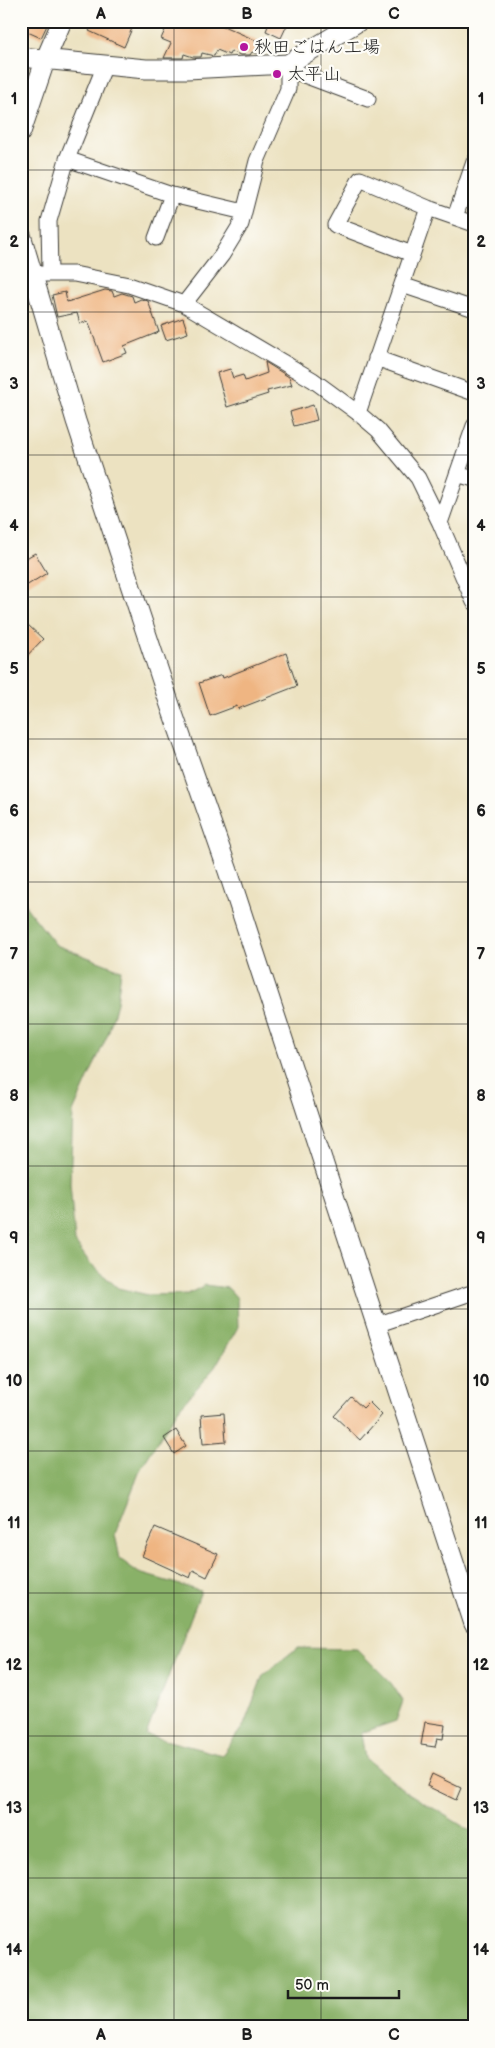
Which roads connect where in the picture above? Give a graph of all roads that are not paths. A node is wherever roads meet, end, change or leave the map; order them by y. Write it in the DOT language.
graph roads {
  1 [pos="62,21"];
  2 [pos="359,21"];
  3 [pos="340,27"];
  4 [pos="21,57"];
  5 [pos="46,58"];
  6 [pos="104,65"];
  7 [pos="288,66"];
  8 [pos="368,99"];
  9 [pos="22,128"];
  10 [pos="67,159"];
  11 [pos="474,162"];
  12 [pos="172,195"];
  13 [pos="428,208"];
  14 [pos="244,212"];
  15 [pos="455,217"];
  16 [pos="474,224"];
  17 [pos="21,235"];
  18 [pos="156,238"];
  19 [pos="412,254"];
  20 [pos="34,279"];
  21 [pos="402,285"];
  22 [pos="184,304"];
  23 [pos="474,309"];
  24 [pos="376,358"];
  25 [pos="474,392"];
  26 [pos="358,412"];
  27 [pos="474,426"];
  28 [pos="457,474"];
  29 [pos="474,479"];
  30 [pos="440,523"];
  31 [pos="474,602"];
  32 [pos="474,1292"];
  33 [pos="376,1326"];
  34 [pos="474,1624"];
  1 -- 5 [label="street"];
  2 -- 3 [label="street"];
  3 -- 7 [label="street"];
  4 -- 5 [label="street"];
  5 -- 6 [label="street"];
  5 -- 9 [label="street"];
  6 -- 7 [label="street"];
  6 -- 10 [label="street"];
  7 -- 8 [label="street"];
  7 -- 14 [label="street"];
  10 -- 12 [label="street"];
  10 -- 20 [label="street"];
  11 -- 15 [label="street"];
  12 -- 14 [label="street"];
  12 -- 18 [label="street"];
  13 -- 15 [label="street"];
  13 -- 19 [label="street"];
  13 -- 19 [label="street"];
  14 -- 22 [label="street"];
  15 -- 16 [label="street"];
  17 -- 20 [label="street"];
  19 -- 21 [label="street"];
  20 -- 22 [label="street"];
  20 -- 33 [label="street"];
  21 -- 23 [label="street"];
  21 -- 24 [label="street"];
  22 -- 26 [label="street"];
  24 -- 25 [label="street"];
  24 -- 26 [label="street"];
  26 -- 30 [label="street"];
  27 -- 28 [label="street"];
  28 -- 29 [label="street"];
  28 -- 30 [label="street"];
  30 -- 31 [label="street"];
  32 -- 33 [label="street"];
  33 -- 34 [label="street"];
}
